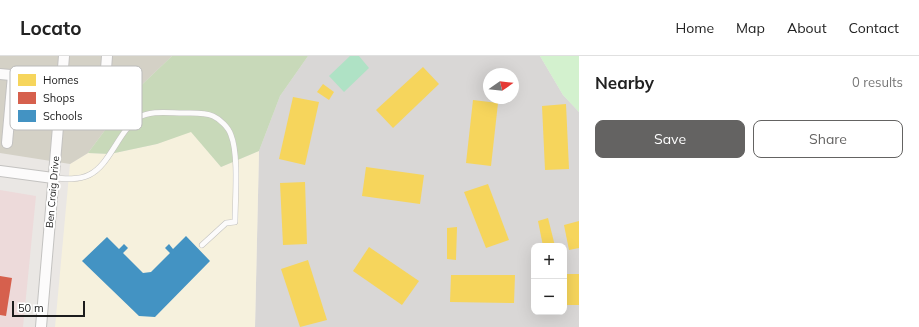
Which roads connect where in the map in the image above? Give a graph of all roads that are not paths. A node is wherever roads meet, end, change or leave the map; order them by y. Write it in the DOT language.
graph roads {
  1 [pos="64,56"];
  2 [pos="107,56"];
  3 [pos="63,66"];
  4 [pos="106,66"];
  5 [pos="0,74"];
  6 [pos="10,76"];
  7 [pos="10,110"];
  8 [pos="142,116"];
  9 [pos="57,130"];
  10 [pos="125,130"];
  11 [pos="7,143"];
  12 [pos="0,171"];
  13 [pos="53,178"];
  14 [pos="202,245"];
  15 [pos="41,327"];
  1 -- 3 [label="street, Ben Craig Drive"];
  2 -- 4 [label="street"];
  5 -- 6 [label="street"];
  7 -- 11 [label="street"];
  8 -- 14 [label="lane"];
  9 -- 13 [label="street, Ben Craig Drive"];
  10 -- 13 [label="lane"];
  12 -- 13 [label="street"];
  13 -- 15 [label="street, Ben Craig Drive"];
}
